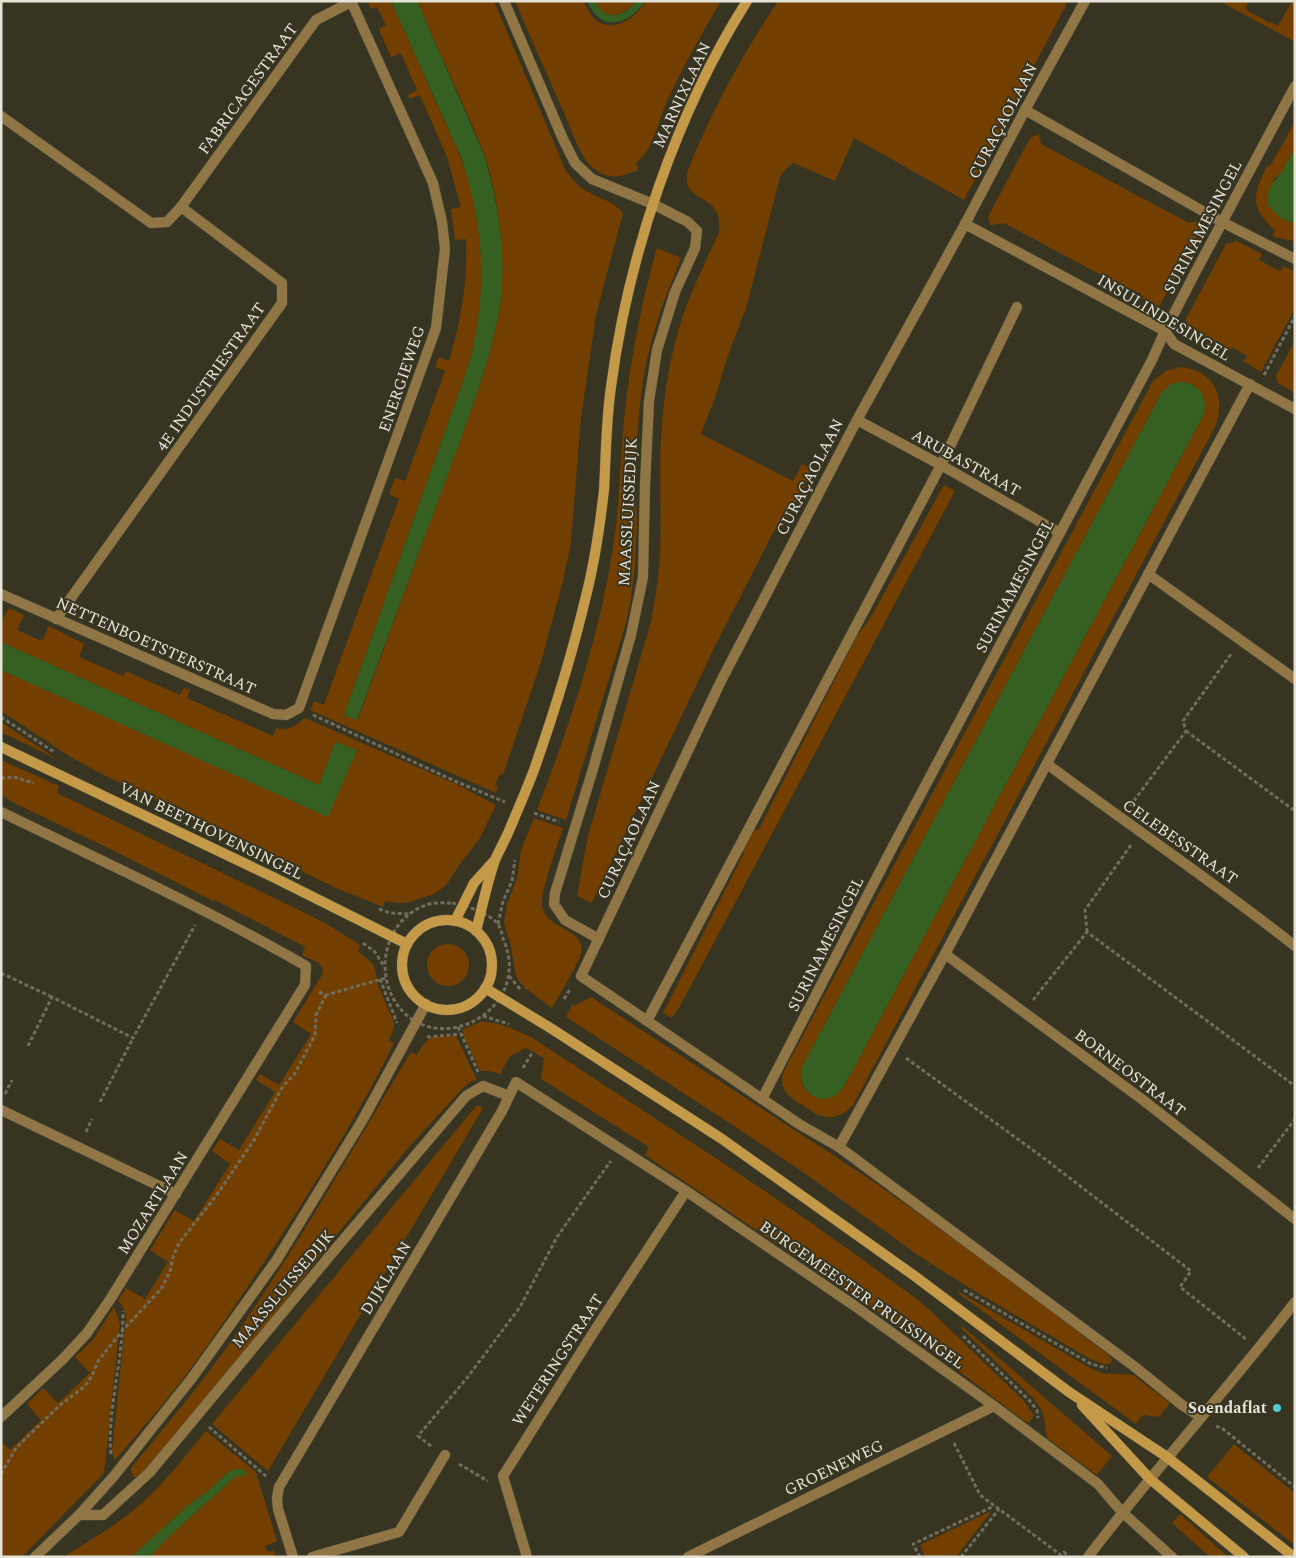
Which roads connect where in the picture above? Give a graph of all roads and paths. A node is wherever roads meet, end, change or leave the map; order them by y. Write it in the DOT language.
graph roads {
  1 [pos="504,1"];
  2 [pos="748,1"];
  3 [pos="1084,1"];
  4 [pos="351,2"];
  5 [pos="1295,86"];
  6 [pos="1025,110"];
  7 [pos="1,116"];
  8 [pos="653,204"];
  9 [pos="181,207"];
  10 [pos="1222,222"];
  11 [pos="965,224"];
  12 [pos="1295,259"];
  13 [pos="1017,307"];
  14 [pos="1295,316"];
  15 [pos="1165,331"];
  16 [pos="1250,384"];
  17 [pos="1295,409"];
  18 [pos="857,420"];
  19 [pos="941,465"];
  20 [pos="1060,533"];
  21 [pos="1148,574"];
  22 [pos="1,594"];
  23 [pos="56,619"];
  24 [pos="1240,640"];
  25 [pos="1295,679"];
  26 [pos="298,708"];
  27 [pos="1,717"];
  28 [pos="1186,731"];
  29 [pos="1,747"];
  30 [pos="59,755"];
  31 [pos="1047,764"];
  32 [pos="1,778"];
  33 [pos="457,782"];
  34 [pos="40,785"];
  35 [pos="1295,811"];
  36 [pos="1,812"];
  37 [pos="1121,819"];
  38 [pos="1140,832"];
  39 [pos="496,860"];
  40 [pos="442,904"];
  41 [pos="463,905"];
  42 [pos="207,912"];
  43 [pos="480,913"];
  44 [pos="455,921"];
  45 [pos="476,931"];
  46 [pos="1087,932"];
  47 [pos="599,938"];
  48 [pos="407,944"];
  49 [pos="1295,946"];
  50 [pos="945,954"];
  51 [pos="1,973"];
  52 [pos="386,978"];
  53 [pos="485,988"];
  54 [pos="52,997"];
  55 [pos="500,998"];
  56 [pos="426,1004"];
  57 [pos="1024,1012"];
  58 [pos="483,1016"];
  59 [pos="647,1021"];
  60 [pos="512,1025"];
  61 [pos="133,1038"];
  62 [pos="28,1046"];
  63 [pos="893,1049"];
  64 [pos="476,1069"];
  65 [pos="12,1080"];
  66 [pos="516,1082"];
  67 [pos="1295,1086"];
  68 [pos="510,1096"];
  69 [pos="762,1099"];
  70 [pos="1,1101"];
  71 [pos="100,1102"];
  72 [pos="1,1110"];
  73 [pos="1295,1119"];
  74 [pos="839,1147"];
  75 [pos="623,1150"];
  76 [pos="1247,1182"];
  77 [pos="686,1191"];
  78 [pos="176,1194"];
  79 [pos="1295,1219"];
  80 [pos="111,1298"];
  81 [pos="1295,1302"];
  82 [pos="123,1330"];
  83 [pos="957,1330"];
  84 [pos="1258,1349"];
  85 [pos="1069,1392"];
  86 [pos="994,1406"];
  87 [pos="1,1417"];
  88 [pos="1201,1417"];
  89 [pos="210,1428"];
  90 [pos="947,1429"];
  91 [pos="1039,1440"];
  92 [pos="445,1455"];
  93 [pos="1167,1458"];
  94 [pos="1,1474"];
  95 [pos="114,1476"];
  96 [pos="502,1476"];
  97 [pos="1150,1479"];
  98 [pos="1295,1486"];
  99 [pos="279,1487"];
  100 [pos="994,1506"];
  101 [pos="999,1509"];
  102 [pos="1122,1512"];
  103 [pos="80,1515"];
  104 [pos="35,1557"];
  105 [pos="293,1557"];
  106 [pos="312,1557"];
  107 [pos="527,1557"];
  108 [pos="688,1557"];
  109 [pos="920,1557"];
  110 [pos="961,1557"];
  111 [pos="1069,1557"];
  112 [pos="1088,1557"];
  113 [pos="1172,1557"];
  114 [pos="1244,1557"];
  115 [pos="1294,1557"];
  1 -- 8 [label="street, MAASSLUISSEDIJK"];
  2 -- 8 [label="street, MARNIXLAAN"];
  3 -- 6 [label="street, CURAÇAOLAAN"];
  4 -- 9 [label="street, FABRICAGESTRAAT"];
  4 -- 26 [label="street, ENERGIEWEG"];
  5 -- 10 [label="street, SURINAMESINGEL"];
  6 -- 10 [label="street"];
  6 -- 11 [label="street, CURAÇAOLAAN"];
  7 -- 9 [label="street"];
  8 -- 39 [label="street, MAASSLUISSEDIJK"];
  8 -- 47 [label="street, MAASSLUISSEDIJK"];
  9 -- 23 [label="street, 4E INDUSTRIESTRAAT"];
  10 -- 12 [label="street"];
  10 -- 15 [label="street, SURINAMESINGEL"];
  11 -- 15 [label="street, INSULINDESINGEL"];
  11 -- 18 [label="street, CURAÇAOLAAN"];
  13 -- 19 [label="street"];
  14 -- 16 [label="path"];
  15 -- 16 [label="street, INSULINDESINGEL"];
  15 -- 20 [label="street, SURINAMESINGEL"];
  16 -- 17 [label="street, INSULINDESINGEL"];
  16 -- 21 [label="street"];
  18 -- 19 [label="street, ARUBASTRAAT"];
  18 -- 47 [label="street, CURAÇAOLAAN"];
  19 -- 20 [label="street, ARUBASTRAAT"];
  19 -- 59 [label="street"];
  20 -- 69 [label="street, SURINAMESINGEL"];
  21 -- 24 [label="street"];
  21 -- 31 [label="street"];
  22 -- 23 [label="street, NETTENBOETSTERSTRAAT"];
  23 -- 26 [label="street, NETTENBOETSTERSTRAAT"];
  24 -- 25 [label="street"];
  24 -- 28 [label="path"];
  26 -- 33 [label="path"];
  27 -- 30 [label="path"];
  28 -- 35 [label="path"];
  28 -- 37 [label="path"];
  29 -- 48 [label="street, VAN BEETHOVENSINGEL"];
  31 -- 37 [label="street, CELEBESSTRAAT"];
  31 -- 50 [label="street"];
  32 -- 34 [label="path"];
  36 -- 42 [label="street"];
  37 -- 38 [label="street, CELEBESSTRAAT"];
  38 -- 46 [label="path"];
  38 -- 49 [label="street, CELEBESSTRAAT"];
  39 -- 41 [label="street"];
  39 -- 43 [label="street"];
  40 -- 41 [label="path"];
  41 -- 43 [label="path"];
  41 -- 44 [label="street"];
  42 -- 61 [label="path"];
  42 -- 78 [label="street, MOZARTLAAN"];
  43 -- 45 [label="street"];
  43 -- 55 [label="path"];
  44 -- 45 [label="street"];
  44 -- 48 [label="street"];
  45 -- 53 [label="street"];
  46 -- 57 [label="path"];
  46 -- 67 [label="path"];
  47 -- 59 [label="street, CURAÇAOLAAN"];
  48 -- 56 [label="street"];
  50 -- 57 [label="street, BORNEOSTRAAT"];
  50 -- 63 [label="street"];
  51 -- 54 [label="path"];
  52 -- 82 [label="path"];
  53 -- 55 [label="street"];
  53 -- 56 [label="street"];
  54 -- 61 [label="path"];
  54 -- 62 [label="path"];
  55 -- 58 [label="path"];
  55 -- 85 [label="street"];
  56 -- 95 [label="street, MAASSLUISSEDIJK"];
  57 -- 76 [label="street, BORNEOSTRAAT"];
  58 -- 60 [label="path"];
  58 -- 64 [label="path"];
  59 -- 69 [label="street"];
  61 -- 71 [label="path"];
  63 -- 74 [label="street"];
  63 -- 84 [label="path"];
  65 -- 70 [label="path"];
  66 -- 68 [label="street, DIJKLAAN"];
  66 -- 75 [label="street, BURGEMEESTER PRUISSINGEL"];
  68 -- 99 [label="street, DIJKLAAN"];
  68 -- 103 [label="street, MAASSLUISSEDIJK"];
  69 -- 74 [label="street"];
  72 -- 78 [label="street"];
  73 -- 76 [label="path"];
  74 -- 88 [label="street"];
  75 -- 77 [label="street, BURGEMEESTER PRUISSINGEL"];
  75 -- 92 [label="path"];
  76 -- 79 [label="street, BORNEOSTRAAT"];
  77 -- 86 [label="street, BURGEMEESTER PRUISSINGEL"];
  77 -- 96 [label="street, WETERINGSTRAAT"];
  78 -- 80 [label="street, MOZARTLAAN"];
  80 -- 82 [label="path"];
  80 -- 87 [label="street, MOZARTLAAN"];
  81 -- 84 [label="street"];
  82 -- 94 [label="path"];
  82 -- 95 [label="path"];
  83 -- 91 [label="path"];
  84 -- 88 [label="street"];
  85 -- 93 [label="street"];
  85 -- 97 [label="street"];
  86 -- 90 [label="street, GROENEWEG"];
  86 -- 91 [label="street, BURGEMEESTER PRUISSINGEL"];
  88 -- 93 [label="street"];
  88 -- 98 [label="path"];
  89 -- 99 [label="path"];
  90 -- 100 [label="path"];
  90 -- 108 [label="street, GROENEWEG"];
  91 -- 102 [label="street, BURGEMEESTER PRUISSINGEL"];
  92 -- 96 [label="path"];
  92 -- 106 [label="street"];
  93 -- 97 [label="street"];
  93 -- 115 [label="street"];
  95 -- 103 [label="street, MAASSLUISSEDIJK"];
  96 -- 107 [label="street"];
  97 -- 102 [label="street"];
  97 -- 114 [label="street"];
  99 -- 105 [label="street"];
  100 -- 101 [label="path"];
  100 -- 109 [label="path"];
  101 -- 110 [label="path"];
  101 -- 111 [label="path"];
  102 -- 112 [label="street"];
  102 -- 113 [label="street, BURGEMEESTER PRUISSINGEL"];
  103 -- 104 [label="street, MAASSLUISSEDIJK"];
}
